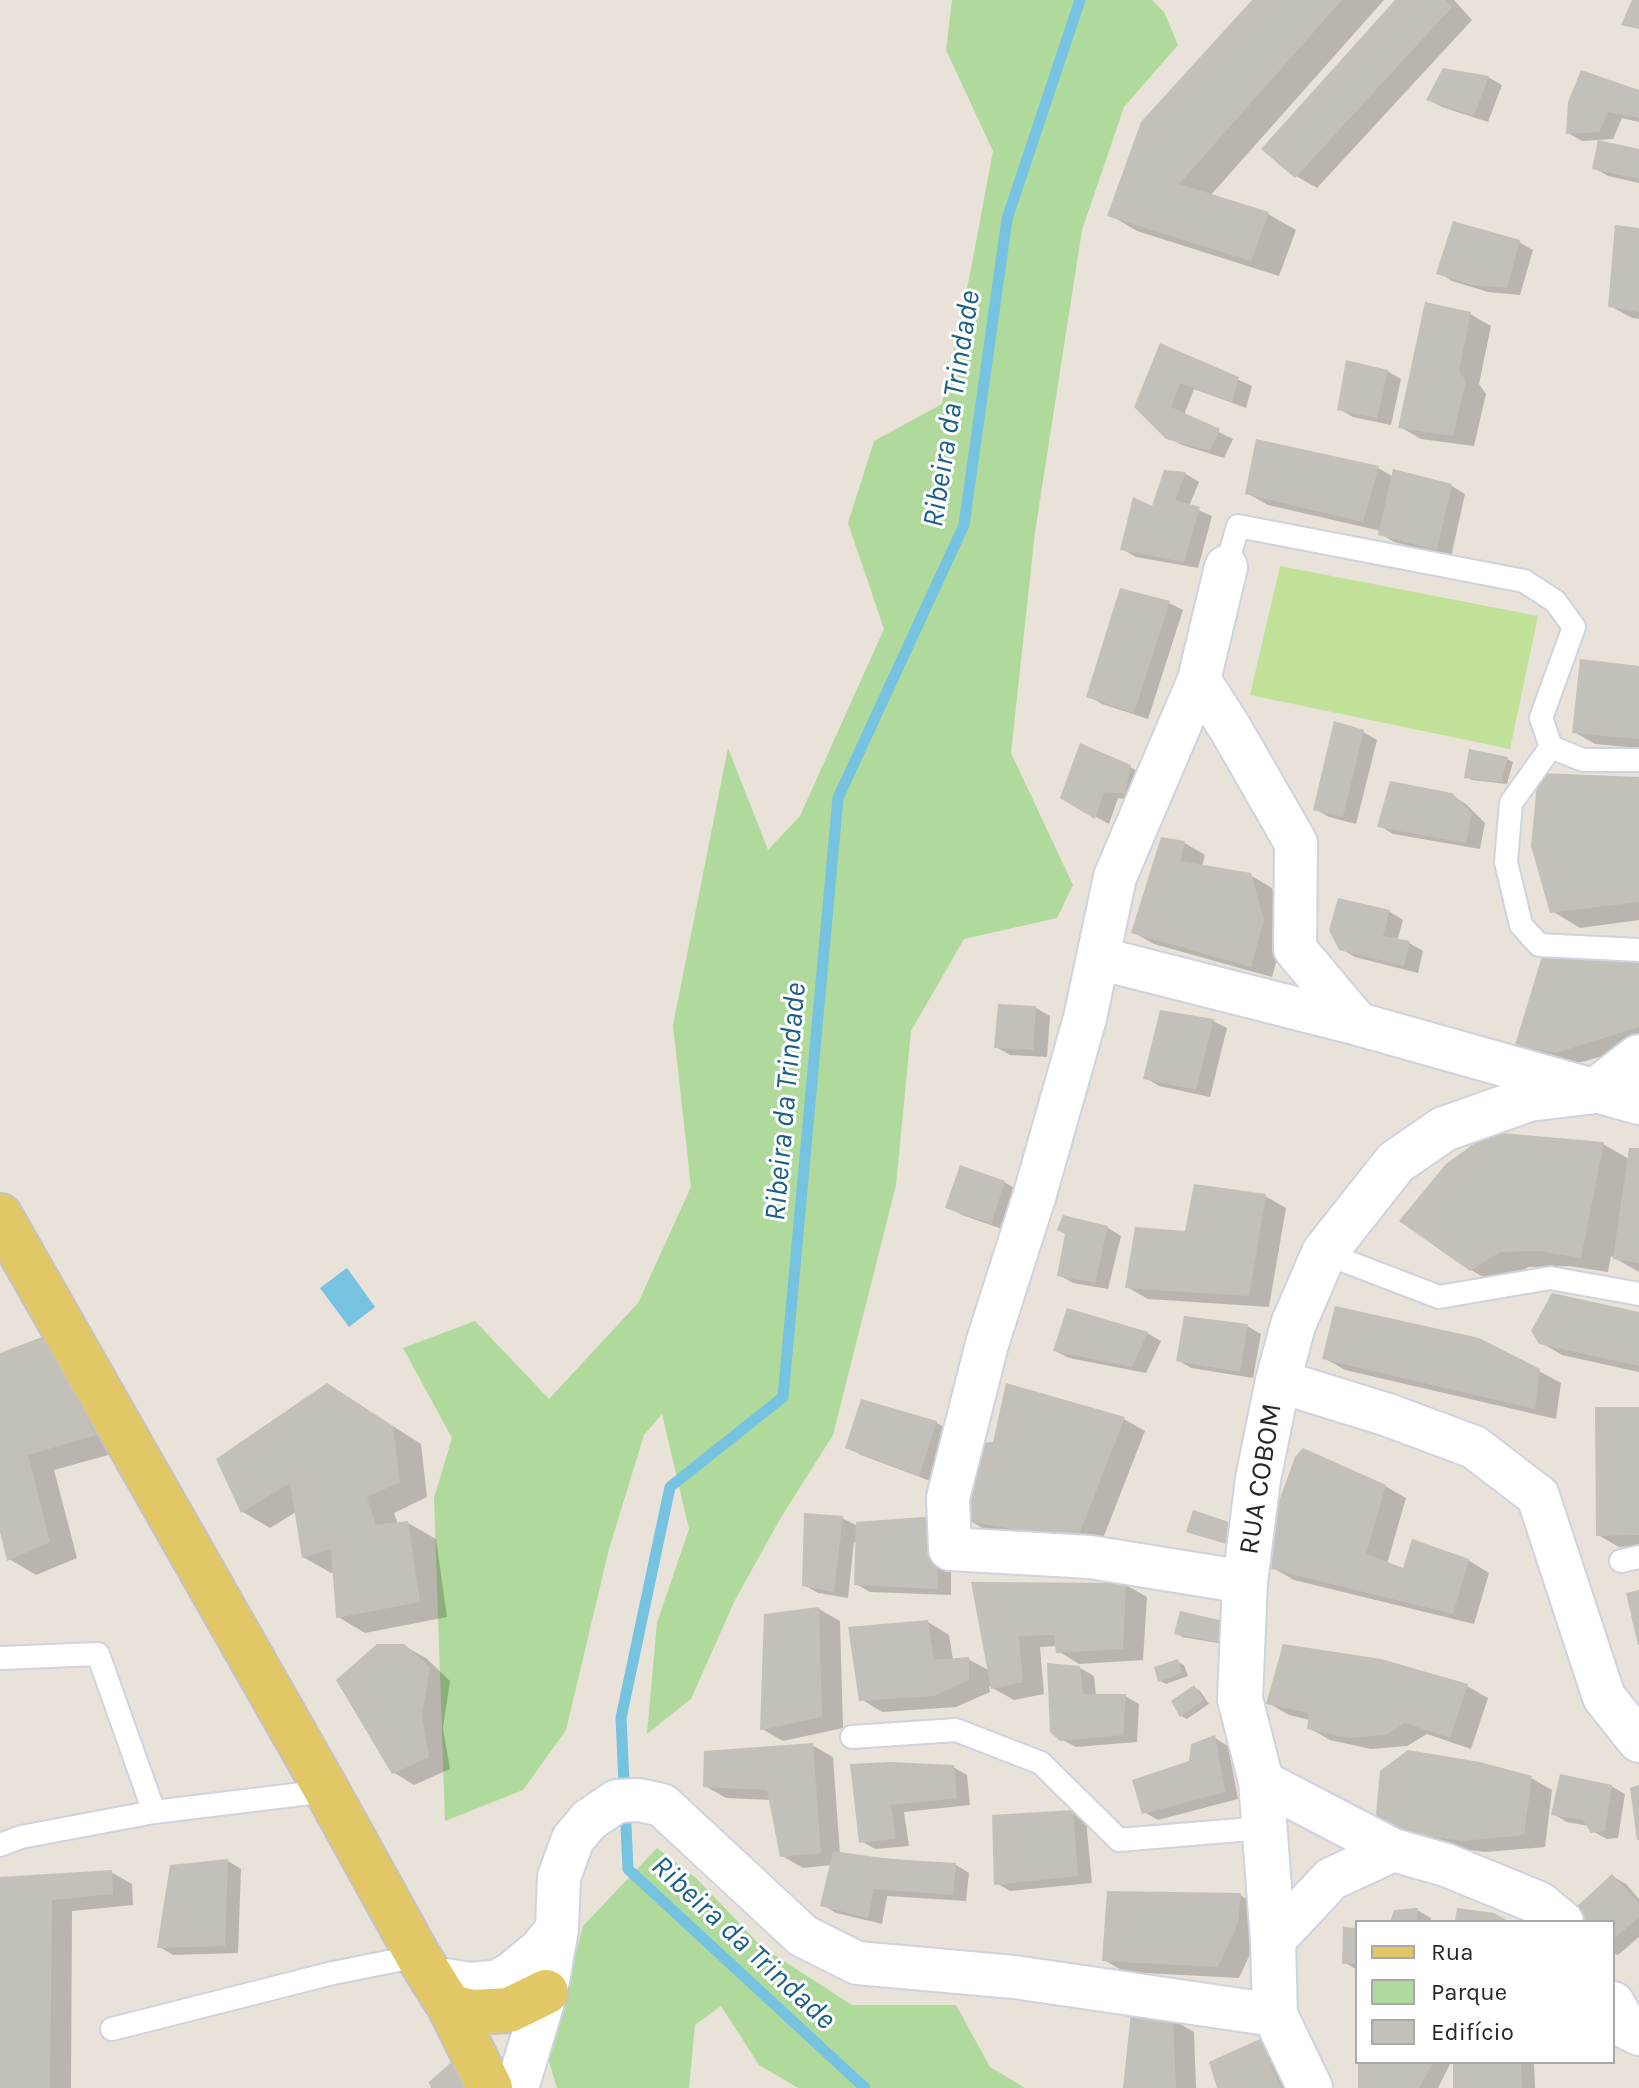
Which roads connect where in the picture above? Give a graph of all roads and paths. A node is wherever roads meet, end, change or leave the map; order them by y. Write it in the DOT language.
graph roads {
  1 [pos="1226,567"];
  2 [pos="1199,680"];
  3 [pos="1551,747"];
  4 [pos="1639,760"];
  5 [pos="1639,950"];
  6 [pos="1098,958"];
  7 [pos="1358,1024"];
  8 [pos="1639,1057"];
  9 [pos="1595,1091"];
  10 [pos="1639,1103"];
  11 [pos="0,1216"];
  12 [pos="1324,1253"];
  13 [pos="1639,1294"];
  14 [pos="1278,1381"];
  15 [pos="1245,1582"];
  16 [pos="0,1658"];
  17 [pos="852,1737"];
  18 [pos="1639,1741"];
  19 [pos="1261,1781"];
  20 [pos="327,1791"];
  21 [pos="154,1812"];
  22 [pos="1264,1828"];
  23 [pos="0,1845"];
  24 [pos="1393,1850"];
  25 [pos="1560,1920"];
  26 [pos="557,1929"];
  27 [pos="1273,1941"];
  28 [pos="433,1980"];
  29 [pos="546,1992"];
  30 [pos="1615,2007"];
  31 [pos="1275,2015"];
  32 [pos="112,2029"];
  33 [pos="1639,2034"];
  34 [pos="490,2088"];
  35 [pos="517,2088"];
  36 [pos="1310,2088"];
  1 -- 2 [label="street"];
  1 -- 3 [label="lane"];
  2 -- 6 [label="street"];
  2 -- 7 [label="street"];
  3 -- 4 [label="lane"];
  3 -- 5 [label="lane"];
  6 -- 7 [label="street"];
  6 -- 15 [label="street"];
  7 -- 9 [label="street"];
  8 -- 9 [label="street"];
  9 -- 10 [label="street"];
  9 -- 12 [label="street, RUA COBOM"];
  11 -- 20 [label="main road"];
  12 -- 13 [label="lane"];
  12 -- 14 [label="street, RUA COBOM"];
  14 -- 15 [label="street, RUA COBOM"];
  14 -- 18 [label="street"];
  15 -- 19 [label="street, RUA COBOM"];
  16 -- 21 [label="lane"];
  17 -- 22 [label="lane"];
  19 -- 22 [label="street, RUA COBOM"];
  19 -- 24 [label="street"];
  20 -- 21 [label="lane"];
  20 -- 28 [label="main road"];
  21 -- 23 [label="lane"];
  22 -- 27 [label="street, RUA COBOM"];
  24 -- 25 [label="street"];
  24 -- 27 [label="street"];
  26 -- 28 [label="street"];
  26 -- 29 [label="street"];
  26 -- 31 [label="street"];
  27 -- 31 [label="street, RUA COBOM"];
  28 -- 29 [label="main road"];
  28 -- 32 [label="lane"];
  28 -- 34 [label="main road"];
  29 -- 35 [label="street"];
  30 -- 33 [label="street"];
  31 -- 36 [label="street, RUA COBOM"];
}
